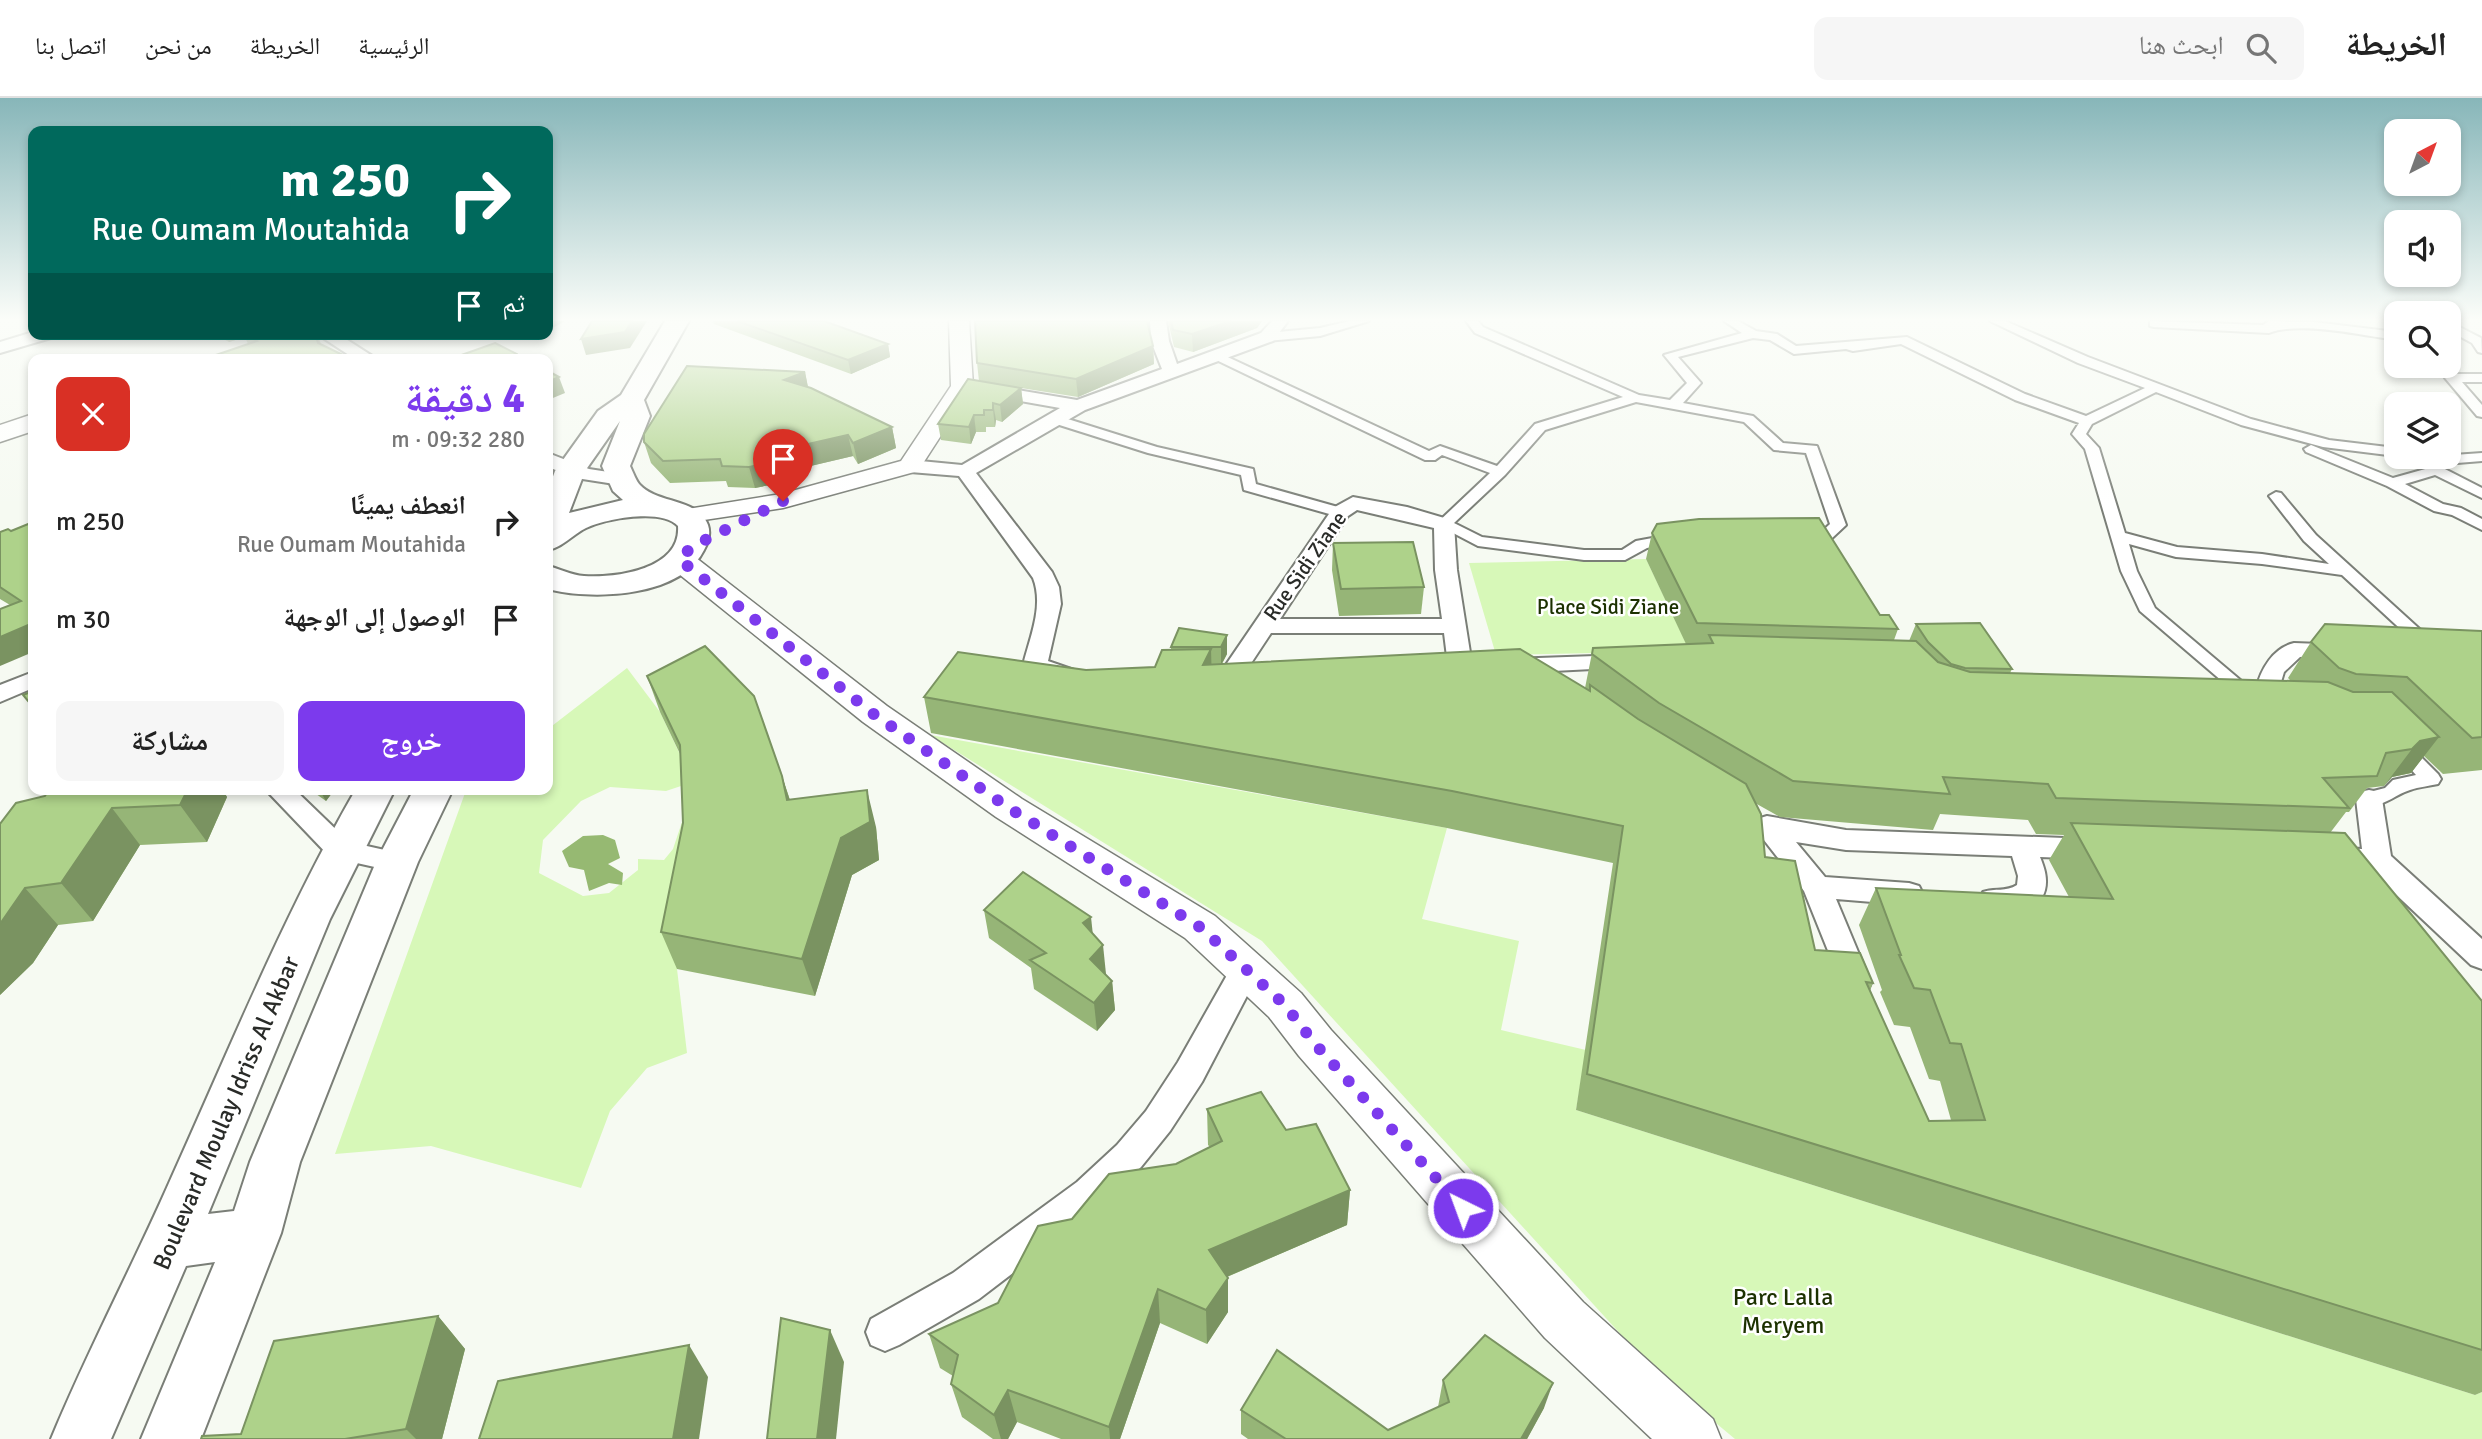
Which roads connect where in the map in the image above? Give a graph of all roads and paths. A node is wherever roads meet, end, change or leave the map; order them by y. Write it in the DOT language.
graph roads {
  1 [pos="641,384"];
  2 [pos="1138,384"];
  3 [pos="1273,384"];
  4 [pos="1602,384"];
  5 [pos="1693,384"];
  6 [pos="1992,384"];
  7 [pos="2148,384"];
  8 [pos="2457,384"];
  9 [pos="962,386"];
  10 [pos="2157,387"];
  11 [pos="1635,398"];
  12 [pos="631,400"];
  13 [pos="1674,404"];
  14 [pos="1079,406"];
  15 [pos="2482,413"];
  16 [pos="1055,419"];
  17 [pos="2087,421"];
  18 [pos="28,424"];
  19 [pos="2295,432"];
  20 [pos="0,433"];
  21 [pos="2384,451"];
  22 [pos="2482,457"];
  23 [pos="2461,458"];
  24 [pos="559,465"];
  25 [pos="910,466"];
  26 [pos="2460,469"];
  27 [pos="965,471"];
  28 [pos="1500,472"];
  29 [pos="621,479"];
  30 [pos="2482,479"];
  31 [pos="2392,483"];
  32 [pos="2482,494"];
  33 [pos="2276,496"];
  34 [pos="783,501"];
  35 [pos="672,512"];
  36 [pos="1340,512"];
  37 [pos="553,519"];
  38 [pos="1444,524"];
  39 [pos="2482,525"];
  40 [pos="1800,534"];
  41 [pos="1825,536"];
  42 [pos="2118,536"];
  43 [pos="553,537"];
  44 [pos="1690,537"];
  45 [pos="685,553"];
  46 [pos="1839,558"];
  47 [pos="2346,571"];
  48 [pos="563,582"];
  49 [pos="553,603"];
  50 [pos="1263,626"];
  51 [pos="1454,626"];
  52 [pos="2358,651"];
  53 [pos="2397,651"];
  54 [pos="2441,652"];
  55 [pos="1646,662"];
  56 [pos="1460,665"];
  57 [pos="1433,666"];
  58 [pos="1535,667"];
  59 [pos="1258,673"];
  60 [pos="1204,675"];
  61 [pos="1231,675"];
  62 [pos="1083,677"];
  63 [pos="28,682"];
  64 [pos="1555,685"];
  65 [pos="0,694"];
  66 [pos="2266,697"];
  67 [pos="2224,705"];
  68 [pos="2389,736"];
  69 [pos="284,795"];
  70 [pos="372,795"];
  71 [pos="431,795"];
  72 [pos="2369,800"];
  73 [pos="2023,847"];
  74 [pos="340,850"];
  75 [pos="2118,850"];
  76 [pos="2309,856"];
  77 [pos="2377,860"];
  78 [pos="397,862"];
  79 [pos="1817,887"];
  80 [pos="2482,957"];
  81 [pos="1247,969"];
  82 [pos="1869,1014"];
  83 [pos="254,1233"];
  84 [pos="170,1242"];
  85 [pos="885,1332"];
  86 [pos="81,1439"];
  87 [pos="172,1439"];
  88 [pos="1693,1439"];
  1 -- 12 [label="main road"];
  2 -- 14 [label="street"];
  3 -- 28 [label="street"];
  4 -- 11 [label="street"];
  5 -- 13 [label="street"];
  6 -- 17 [label="street"];
  7 -- 10 [label="street"];
  8 -- 15 [label="street"];
  9 -- 14 [label="street"];
  9 -- 25 [label="street"];
  10 -- 17 [label="street"];
  10 -- 19 [label="street"];
  11 -- 13 [label="street"];
  11 -- 28 [label="street"];
  12 -- 24 [label="main road"];
  12 -- 29 [label="main road"];
  13 -- 41 [label="street"];
  14 -- 16 [label="street"];
  16 -- 27 [label="street"];
  16 -- 36 [label="street"];
  17 -- 42 [label="street"];
  18 -- 20 [label="main road"];
  19 -- 21 [label="street"];
  19 -- 31 [label="street"];
  22 -- 23 [label="street"];
  24 -- 29 [label="street"];
  24 -- 37 [label="main road"];
  25 -- 27 [label="street"];
  25 -- 34 [label="street"];
  26 -- 30 [label="street"];
  27 -- 62 [label="street"];
  28 -- 38 [label="street"];
  29 -- 35 [label="main road"];
  31 -- 32 [label="street"];
  31 -- 39 [label="street"];
  33 -- 47 [label="street"];
  34 -- 35 [label="street"];
  34 -- 45 [label="street"];
  35 -- 43 [label="main road"];
  35 -- 45 [label="main road"];
  36 -- 38 [label="street, Rue Sidi Ziane"];
  36 -- 50 [label="street, Rue Sidi Ziane"];
  38 -- 44 [label="street"];
  38 -- 51 [label="street"];
  40 -- 41 [label="street"];
  41 -- 46 [label="street"];
  42 -- 47 [label="street"];
  42 -- 66 [label="street"];
  45 -- 48 [label="main road"];
  45 -- 81 [label="main road"];
  47 -- 54 [label="street"];
  48 -- 49 [label="main road"];
  50 -- 51 [label="street"];
  50 -- 61 [label="street, Rue Sidi Ziane"];
  51 -- 56 [label="street"];
  52 -- 66 [label="street"];
  53 -- 54 [label="street"];
  55 -- 58 [label="street"];
  56 -- 57 [label="street"];
  56 -- 58 [label="street"];
  58 -- 64 [label="street"];
  59 -- 61 [label="street"];
  60 -- 61 [label="street"];
  63 -- 65 [label="street"];
  66 -- 67 [label="street"];
  68 -- 72 [label="street"];
  69 -- 74 [label="street"];
  70 -- 74 [label="main road, Boulevard Moulay Idriss Al Akbar"];
  71 -- 78 [label="main road"];
  72 -- 77 [label="street"];
  73 -- 75 [label="street"];
  73 -- 79 [label="street"];
  73 -- 79 [label="street"];
  74 -- 78 [label="street"];
  74 -- 84 [label="main road, Boulevard Moulay Idriss Al Akbar"];
  76 -- 77 [label="street"];
  77 -- 80 [label="street"];
  78 -- 83 [label="main road"];
  79 -- 82 [label="street"];
  81 -- 85 [label="street"];
  81 -- 88 [label="main road"];
  83 -- 84 [label="main road"];
  83 -- 87 [label="main road"];
  84 -- 86 [label="main road, Boulevard Moulay Idriss Al Akbar"];
}
